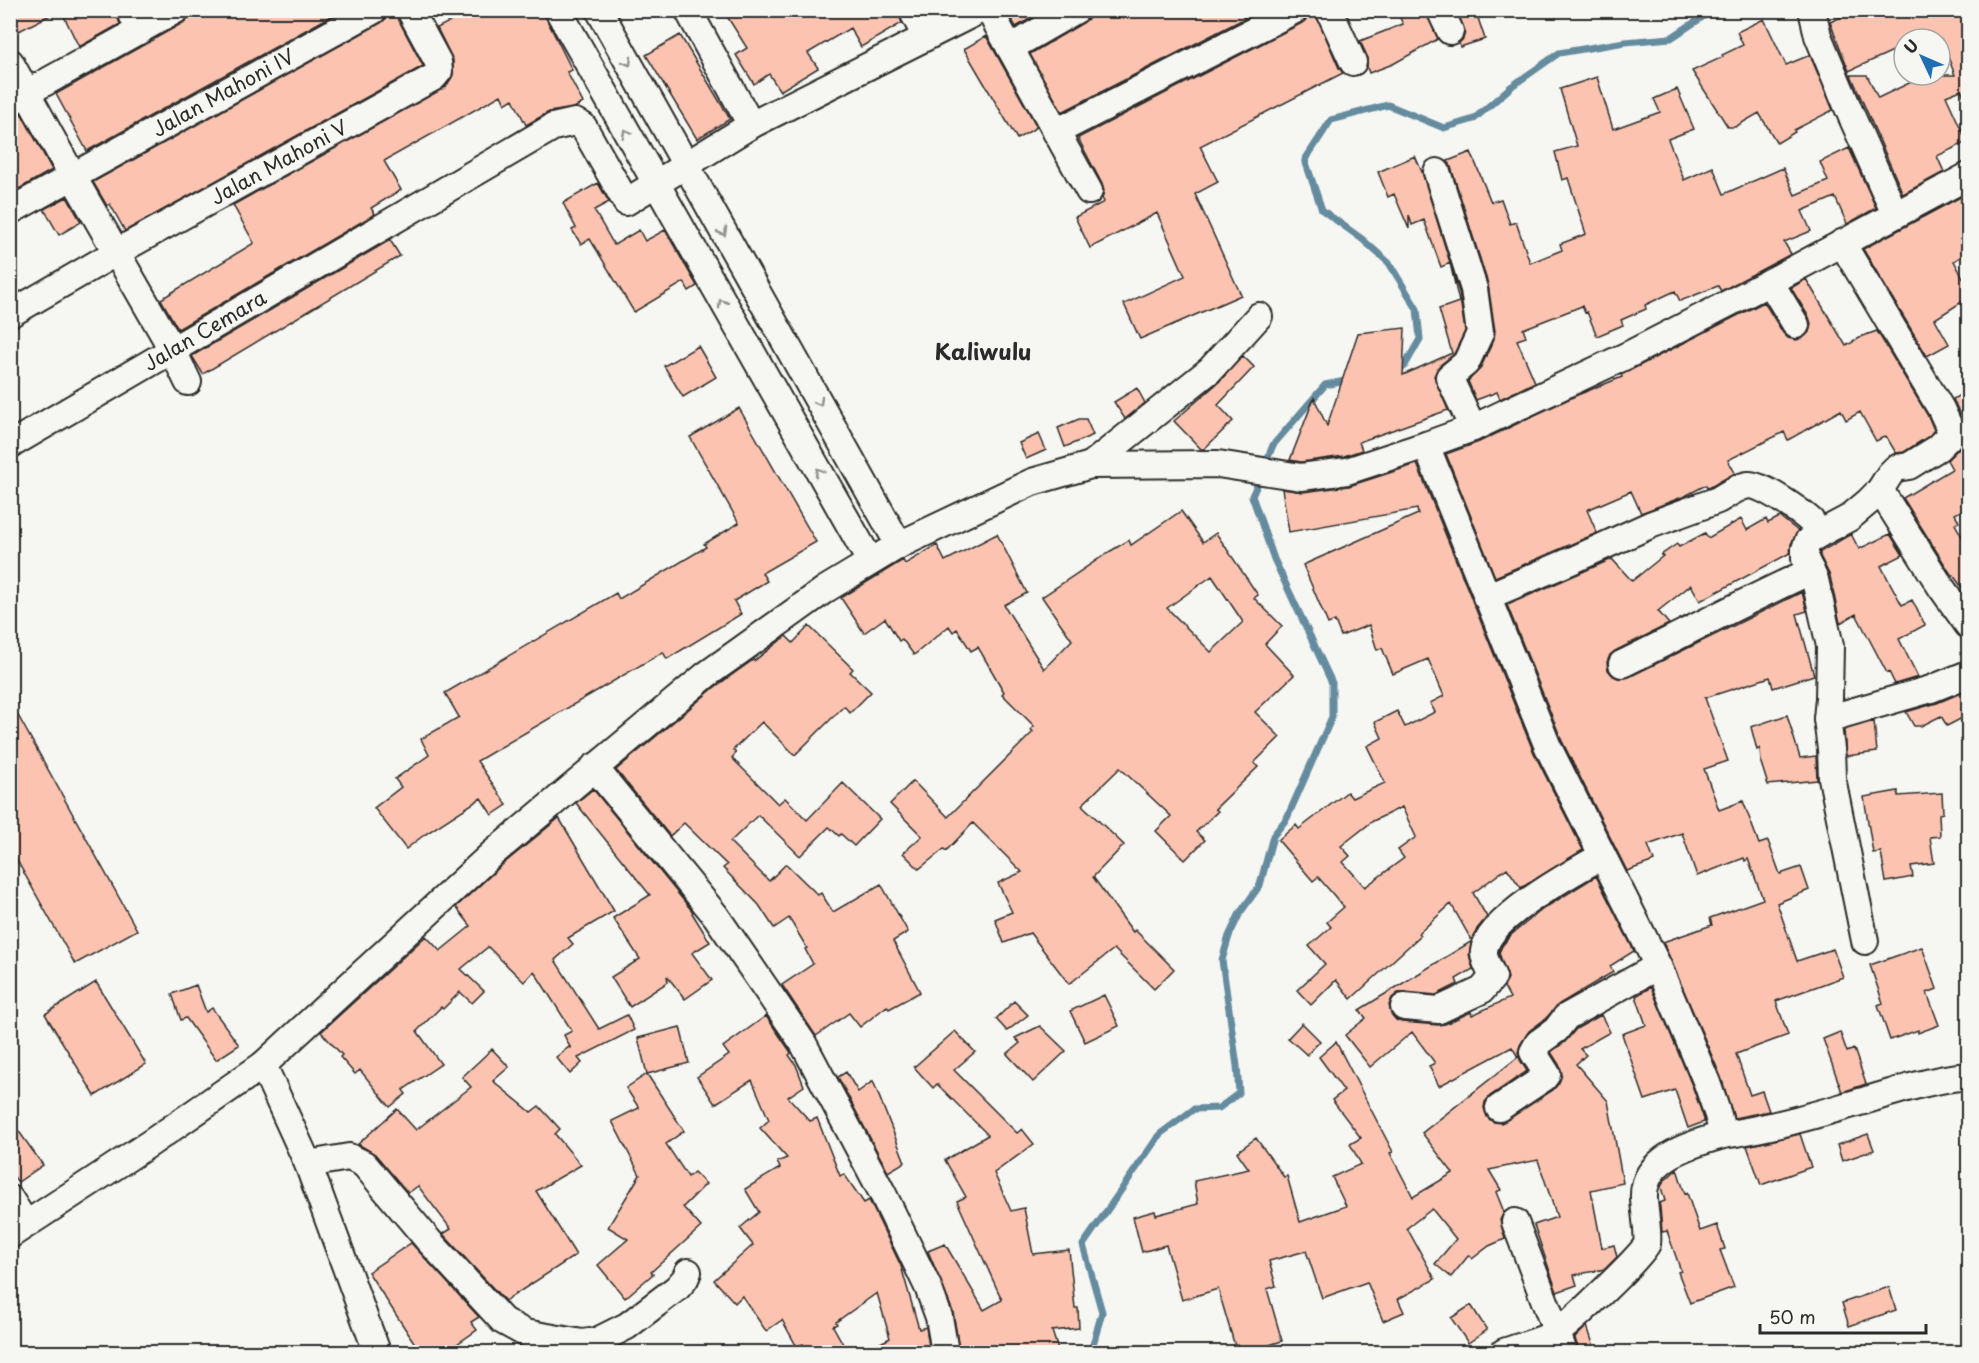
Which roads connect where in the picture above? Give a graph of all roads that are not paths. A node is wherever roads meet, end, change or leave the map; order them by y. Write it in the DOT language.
graph roads {
  1 [pos="176,10"];
  2 [pos="375,10"];
  3 [pos="558,10"];
  4 [pos="599,10"];
  5 [pos="688,10"];
  6 [pos="912,10"];
  7 [pos="980,10"];
  8 [pos="989,10"];
  9 [pos="1076,10"];
  10 [pos="1295,10"];
  11 [pos="1329,10"];
  12 [pos="1812,10"];
  13 [pos="421,14"];
  14 [pos="135,21"];
  15 [pos="926,37"];
  16 [pos="1010,48"];
  17 [pos="10,62"];
  18 [pos="1353,62"];
  19 [pos="19,97"];
  20 [pos="751,125"];
  21 [pos="1056,132"];
  22 [pos="686,166"];
  23 [pos="1437,172"];
  24 [pos="1968,176"];
  25 [pos="73,177"];
  26 [pos="656,185"];
  27 [pos="1089,191"];
  28 [pos="10,211"];
  29 [pos="1895,214"];
  30 [pos="1842,243"];
  31 [pos="117,252"];
  32 [pos="1770,282"];
  33 [pos="10,314"];
  34 [pos="1259,316"];
  35 [pos="1796,326"];
  36 [pos="172,349"];
  37 [pos="188,382"];
  38 [pos="1473,428"];
  39 [pos="1968,431"];
  40 [pos="1945,443"];
  41 [pos="10,445"];
  42 [pos="1426,445"];
  43 [pos="1091,465"];
  44 [pos="1880,490"];
  45 [pos="1819,534"];
  46 [pos="899,545"];
  47 [pos="870,561"];
  48 [pos="1811,571"];
  49 [pos="1486,597"];
  50 [pos="1968,625"];
  51 [pos="1622,664"];
  52 [pos="1968,674"];
  53 [pos="1827,718"];
  54 [pos="594,767"];
  55 [pos="1602,856"];
  56 [pos="1864,941"];
  57 [pos="1658,966"];
  58 [pos="1404,1007"];
  59 [pos="263,1065"];
  60 [pos="1968,1076"];
  61 [pos="1499,1108"];
  62 [pos="1723,1135"];
  63 [pos="308,1164"];
  64 [pos="10,1199"];
  65 [pos="1515,1222"];
  66 [pos="18,1230"];
  67 [pos="688,1272"];
  68 [pos="1560,1343"];
  69 [pos="377,1353"];
  70 [pos="945,1353"];
  71 [pos="1504,1353"];
  1 -- 14 [label="street"];
  2 -- 25 [label="street, Jalan Mahoni IV"];
  26 -- 3 [label="street, one-way"];
  4 -- 22 [label="street, one-way"];
  5 -- 20 [label="street"];
  6 -- 15 [label="street"];
  7 -- 15 [label="street"];
  8 -- 16 [label="street"];
  9 -- 16 [label="street"];
  10 -- 21 [label="street"];
  11 -- 18 [label="street"];
  12 -- 29 [label="street"];
  13 -- 31 [label="street, Jalan Mahoni V"];
  14 -- 19 [label="street"];
  15 -- 20 [label="street"];
  16 -- 21 [label="street"];
  17 -- 19 [label="street"];
  19 -- 25 [label="street"];
  20 -- 22 [label="street"];
  21 -- 27 [label="street"];
  22 -- 26 [label="street"];
  22 -- 46 [label="street, one-way"];
  23 -- 38 [label="street"];
  24 -- 29 [label="street"];
  25 -- 28 [label="street, Jalan Mahoni IV"];
  25 -- 31 [label="street"];
  26 -- 36 [label="street, Jalan Cemara"];
  47 -- 26 [label="street, one-way"];
  29 -- 30 [label="street"];
  30 -- 32 [label="street"];
  30 -- 40 [label="street"];
  31 -- 33 [label="street, Jalan Mahoni V"];
  31 -- 36 [label="street"];
  32 -- 35 [label="street"];
  32 -- 38 [label="street"];
  34 -- 43 [label="street"];
  36 -- 37 [label="street"];
  36 -- 41 [label="street, Jalan Cemara"];
  38 -- 42 [label="street"];
  39 -- 40 [label="street"];
  40 -- 44 [label="street"];
  42 -- 43 [label="street"];
  42 -- 49 [label="street"];
  43 -- 46 [label="street"];
  44 -- 45 [label="street"];
  44 -- 50 [label="street"];
  45 -- 48 [label="street"];
  45 -- 49 [label="street"];
  46 -- 47 [label="street"];
  47 -- 54 [label="street"];
  48 -- 51 [label="street"];
  48 -- 53 [label="street"];
  49 -- 55 [label="street"];
  52 -- 53 [label="street"];
  53 -- 56 [label="street"];
  54 -- 59 [label="street"];
  54 -- 70 [label="street"];
  55 -- 57 [label="street"];
  55 -- 58 [label="street"];
  57 -- 61 [label="street"];
  57 -- 62 [label="street"];
  59 -- 63 [label="street"];
  59 -- 66 [label="street"];
  60 -- 62 [label="street"];
  62 -- 68 [label="street"];
  63 -- 67 [label="street"];
  63 -- 69 [label="street"];
  64 -- 66 [label="street"];
  65 -- 68 [label="street"];
  68 -- 71 [label="street"];
}
